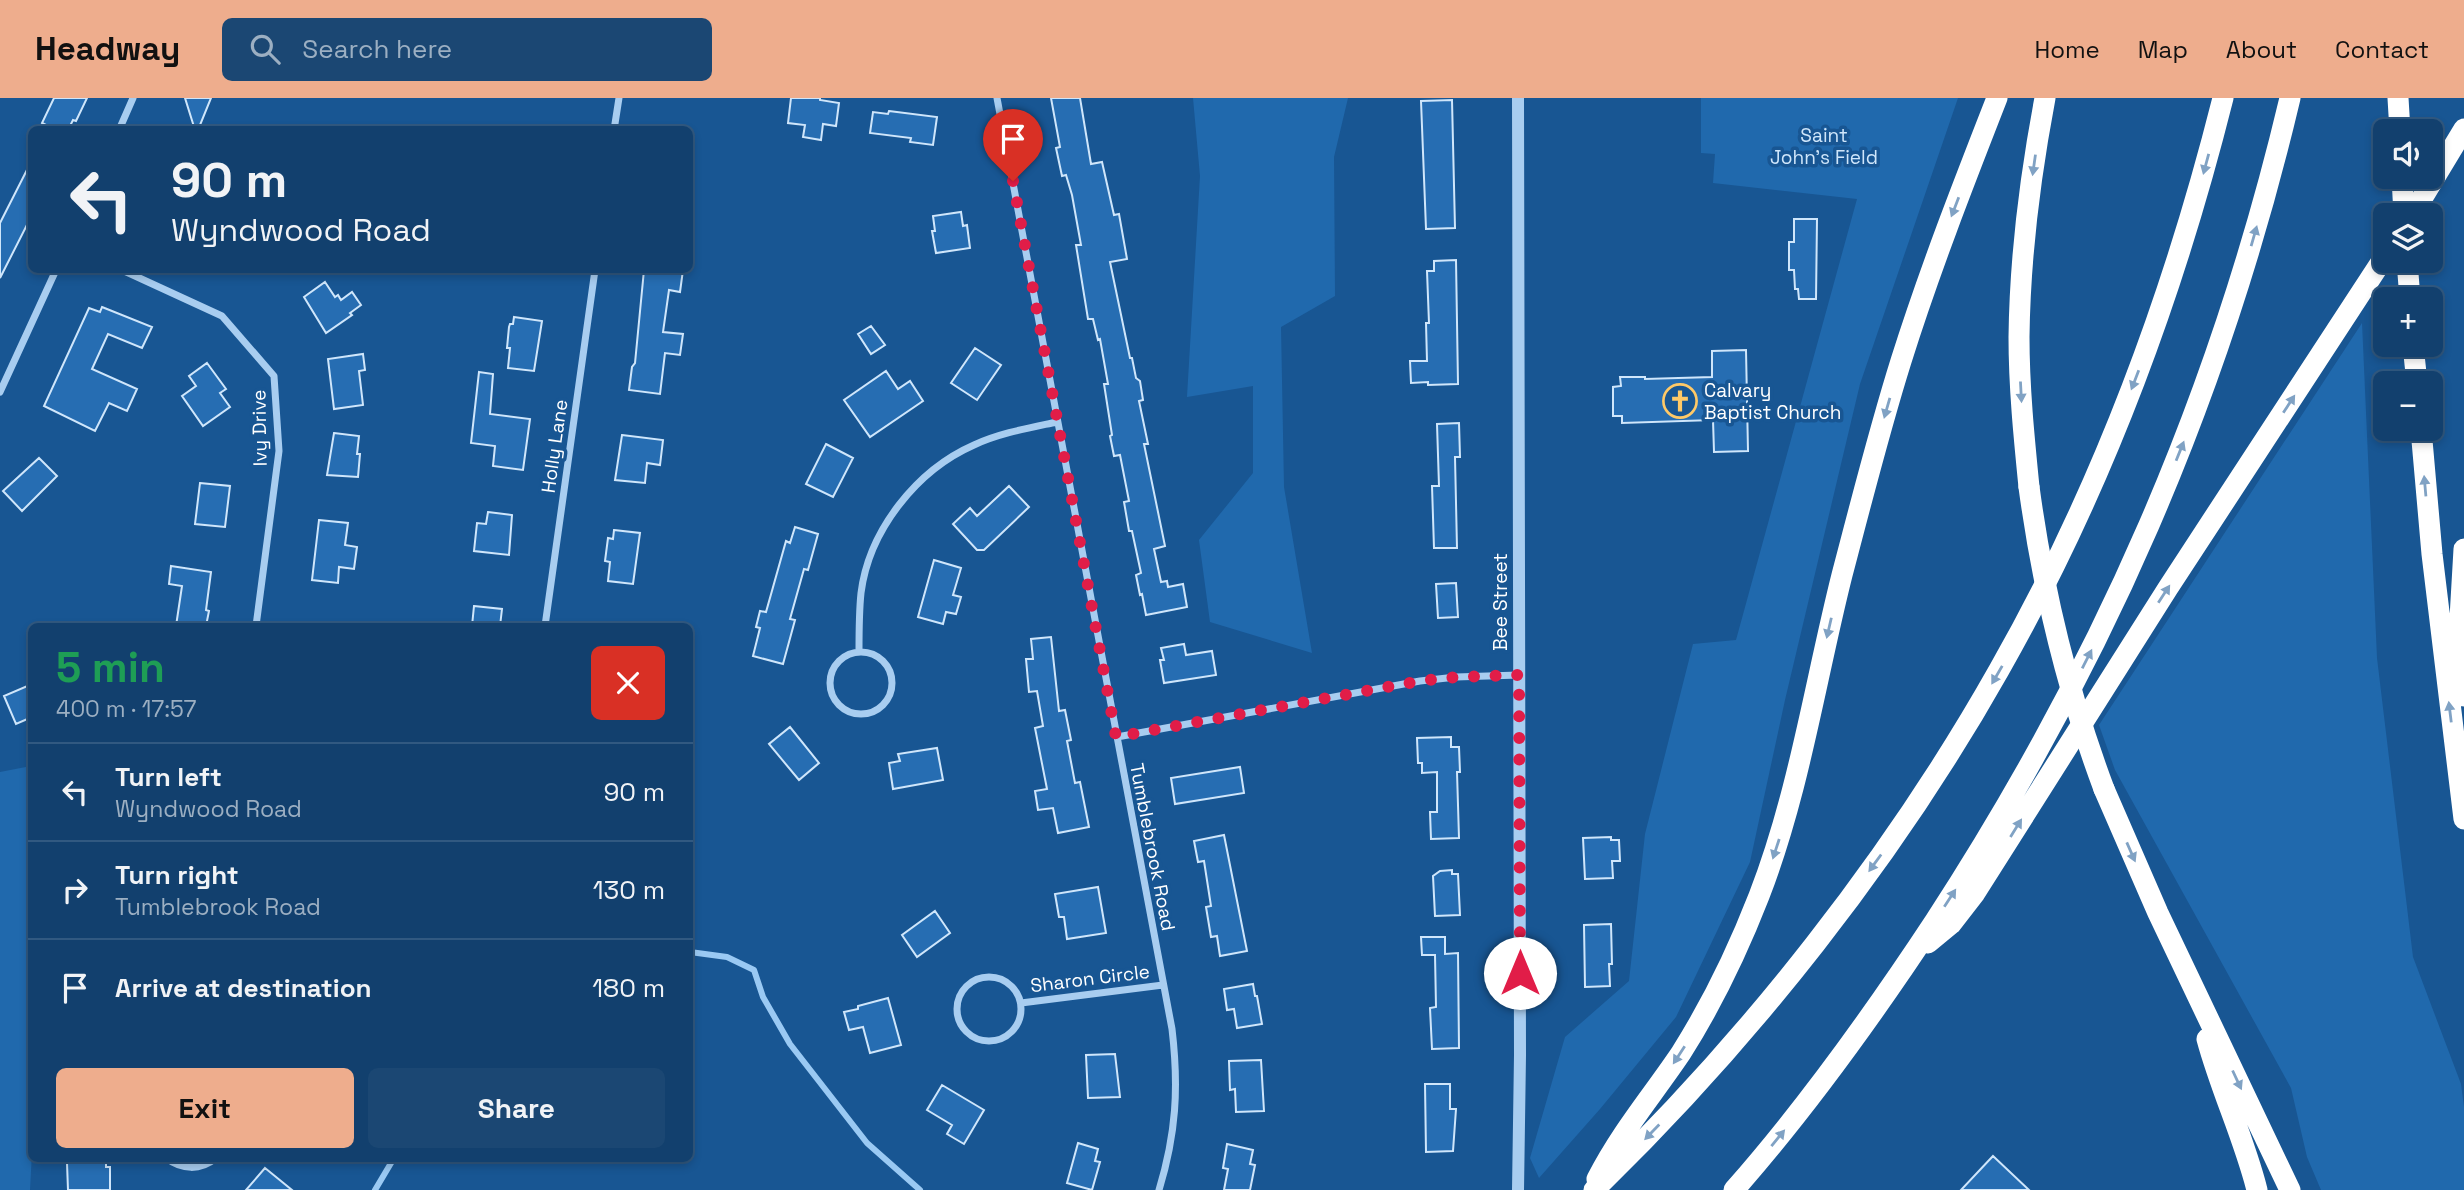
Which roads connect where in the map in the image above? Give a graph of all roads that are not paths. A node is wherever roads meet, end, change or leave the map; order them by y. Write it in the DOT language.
graph roads {
  1 [pos="133,98"];
  2 [pos="619,98"];
  3 [pos="997,98"];
  4 [pos="1518,98"];
  5 [pos="1997,98"];
  6 [pos="2045,98"];
  7 [pos="2223,98"];
  8 [pos="2290,98"];
  9 [pos="2398,98"];
  10 [pos="2399,119"];
  11 [pos="121,126"];
  12 [pos="615,126"];
  13 [pos="2461,135"];
  14 [pos="2419,203"];
  15 [pos="55,273"];
  16 [pos="129,273"];
  17 [pos="595,273"];
  18 [pos="2374,273"];
  19 [pos="0,392"];
  20 [pos="1057,422"];
  21 [pos="2422,441"];
  22 [pos="2464,549"];
  23 [pos="256,623"];
  24 [pos="545,623"];
  25 [pos="859,652"];
  26 [pos="1519,675"];
  27 [pos="2464,696"];
  28 [pos="1116,737"];
  29 [pos="2464,744"];
  30 [pos="2459,779"];
  31 [pos="2464,819"];
  32 [pos="1912,955"];
  33 [pos="1163,985"];
  34 [pos="2197,996"];
  35 [pos="1021,1003"];
  36 [pos="172,1162"];
  37 [pos="210,1162"];
  38 [pos="1158,1190"];
  39 [pos="1518,1190"];
  40 [pos="1593,1190"];
  41 [pos="1734,1190"];
  42 [pos="2257,1190"];
  43 [pos="2290,1190"];
  1 -- 11 [label="street"];
  2 -- 12 [label="street"];
  3 -- 20 [label="street, Tumblebrook Road"];
  4 -- 26 [label="street, Bee Street"];
  5 -- 40 [label="highway, one-way"];
  6 -- 34 [label="highway, one-way, bridge"];
  7 -- 40 [label="highway, one-way"];
  32 -- 8 [label="highway, one-way"];
  9 -- 10 [label="highway"];
  13 -- 14 [label="highway"];
  15 -- 19 [label="street"];
  16 -- 23 [label="street, Ivy Drive"];
  17 -- 24 [label="street, Holly Lane"];
  32 -- 18 [label="highway, one-way"];
  20 -- 25 [label="street"];
  20 -- 28 [label="street, Tumblebrook Road"];
  30 -- 21 [label="highway, one-way"];
  22 -- 27 [label="highway"];
  25 -- 25 [label="street"];
  26 -- 28 [label="street"];
  26 -- 39 [label="street, Bee Street"];
  28 -- 33 [label="street, Tumblebrook Road"];
  29 -- 30 [label="highway"];
  30 -- 31 [label="highway"];
  41 -- 32 [label="highway, one-way"];
  33 -- 35 [label="street, Sharon Circle"];
  33 -- 38 [label="street, Tumblebrook Road"];
  34 -- 42 [label="highway"];
  34 -- 43 [label="highway, one-way"];
  35 -- 35 [label="street, Sharon Circle"];
  36 -- 37 [label="street"];
}
